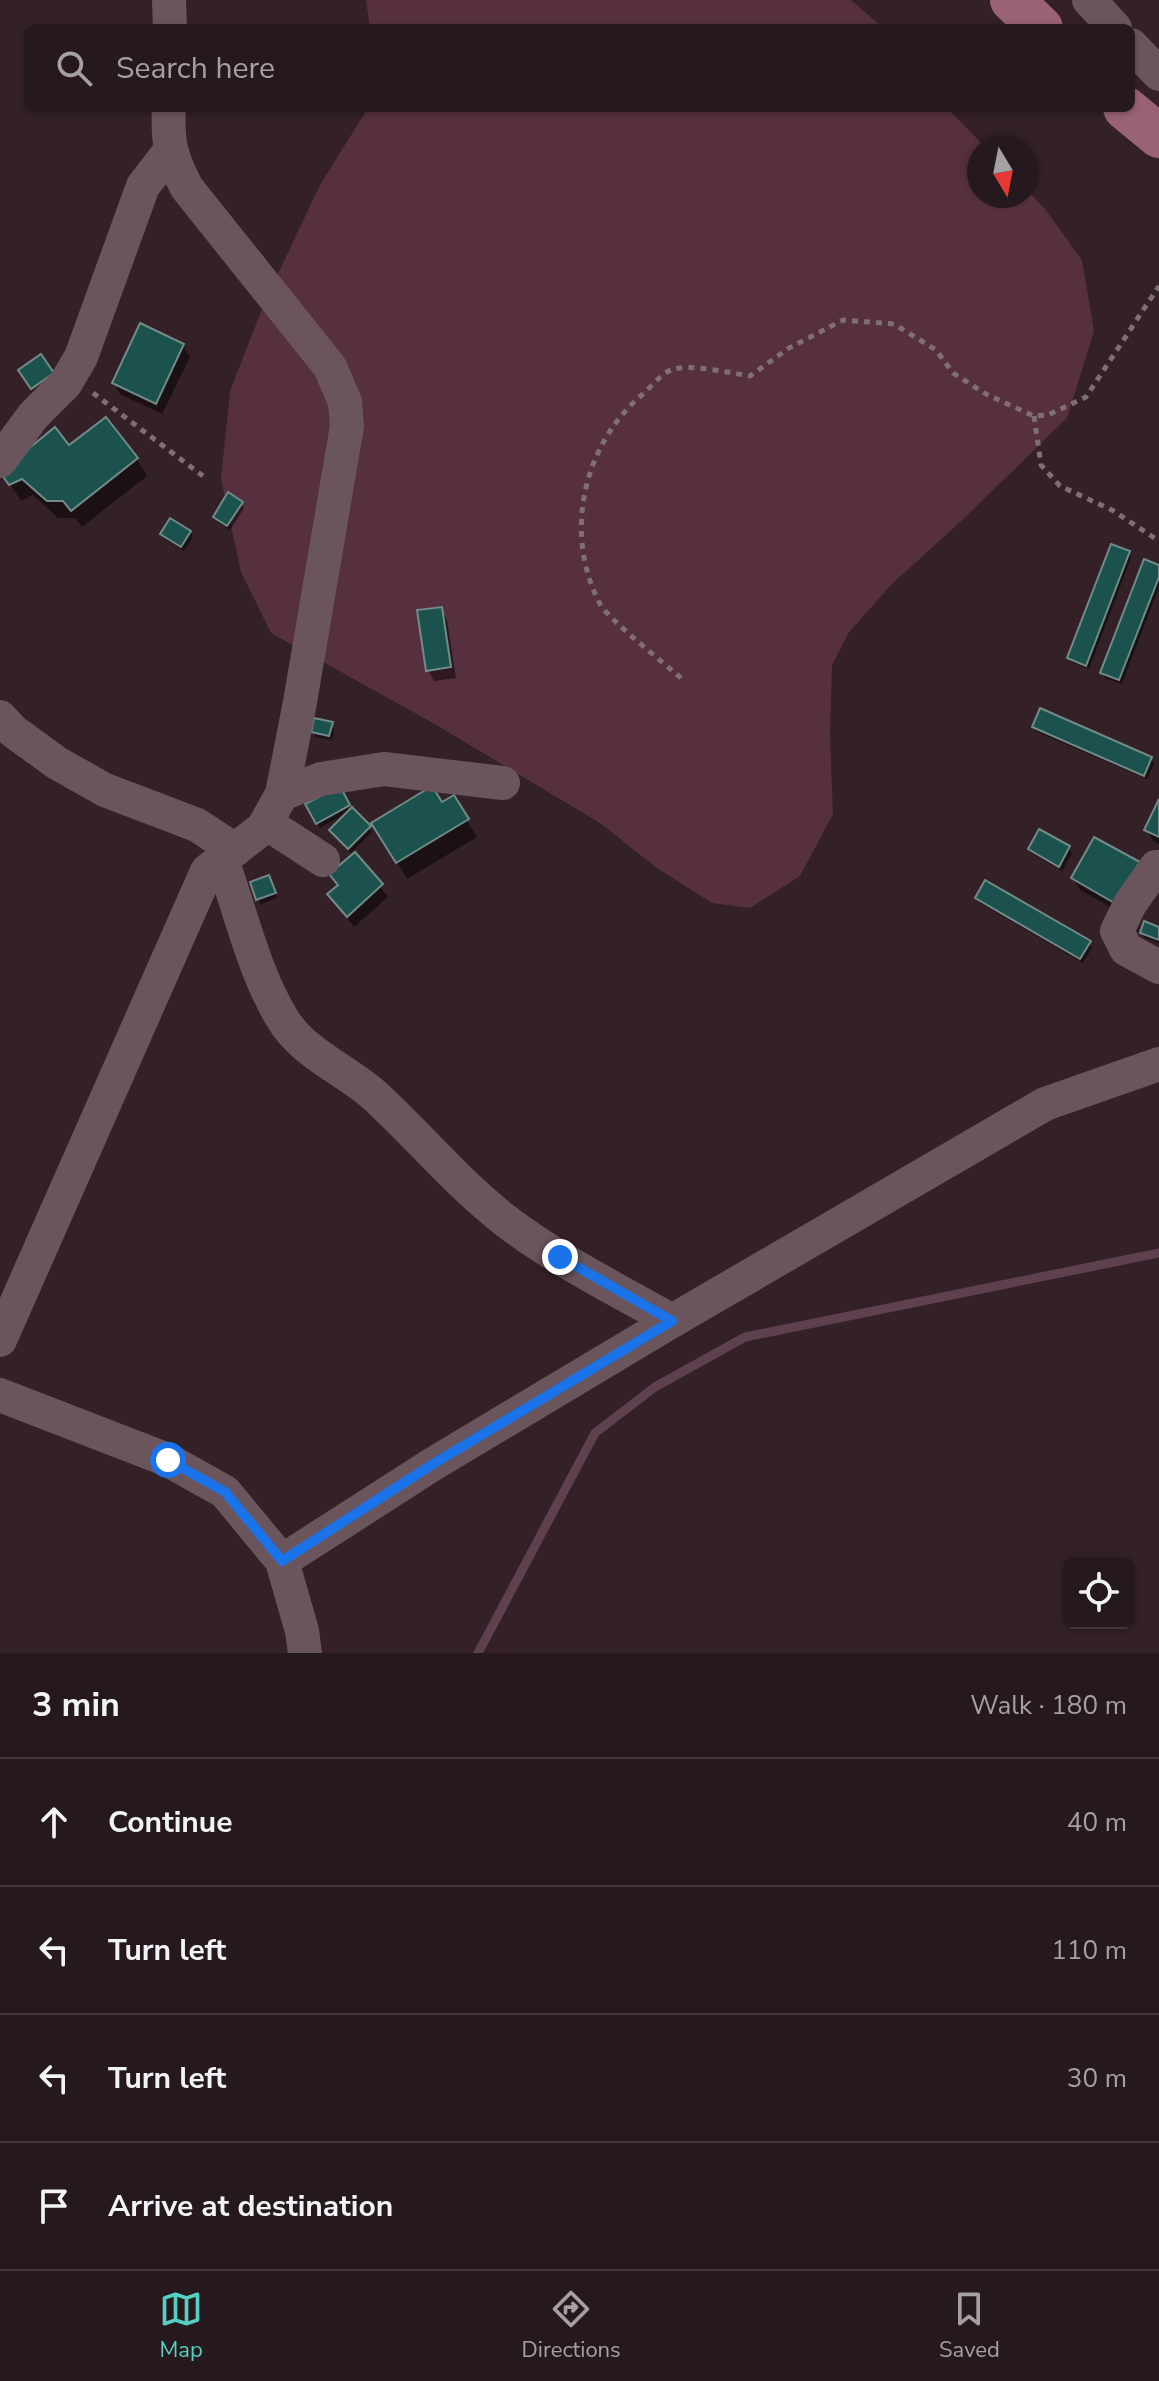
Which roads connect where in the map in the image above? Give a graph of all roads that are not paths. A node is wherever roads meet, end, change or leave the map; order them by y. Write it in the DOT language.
graph roads {
  1 [pos="169,0"];
  2 [pos="1012,0"];
  3 [pos="1089,0"];
  4 [pos="170,24"];
  5 [pos="1037,24"];
  6 [pos="1111,24"];
  7 [pos="1135,49"];
  8 [pos="1159,74"];
  9 [pos="169,112"];
  10 [pos="1130,112"];
  11 [pos="1159,136"];
  12 [pos="170,151"];
  13 [pos="0,461"];
  14 [pos="0,717"];
  15 [pos="503,783"];
  16 [pos="274,808"];
  17 [pos="228,855"];
  18 [pos="323,860"];
  19 [pos="1159,867"];
  20 [pos="1159,967"];
  21 [pos="1159,1064"];
  22 [pos="672,1321"];
  23 [pos="0,1340"];
  24 [pos="0,1395"];
  25 [pos="282,1561"];
  26 [pos="305,1653"];
  1 -- 4 [label="street"];
  2 -- 5 [label="main road"];
  3 -- 6 [label="street"];
  7 -- 8 [label="street"];
  9 -- 12 [label="street"];
  10 -- 11 [label="main road"];
  12 -- 13 [label="street"];
  12 -- 16 [label="street"];
  14 -- 17 [label="street"];
  15 -- 16 [label="street"];
  16 -- 17 [label="street"];
  16 -- 18 [label="street"];
  17 -- 22 [label="street"];
  17 -- 23 [label="street"];
  19 -- 20 [label="street"];
  21 -- 22 [label="street"];
  22 -- 25 [label="street"];
  24 -- 25 [label="street"];
  25 -- 26 [label="street"];
}
